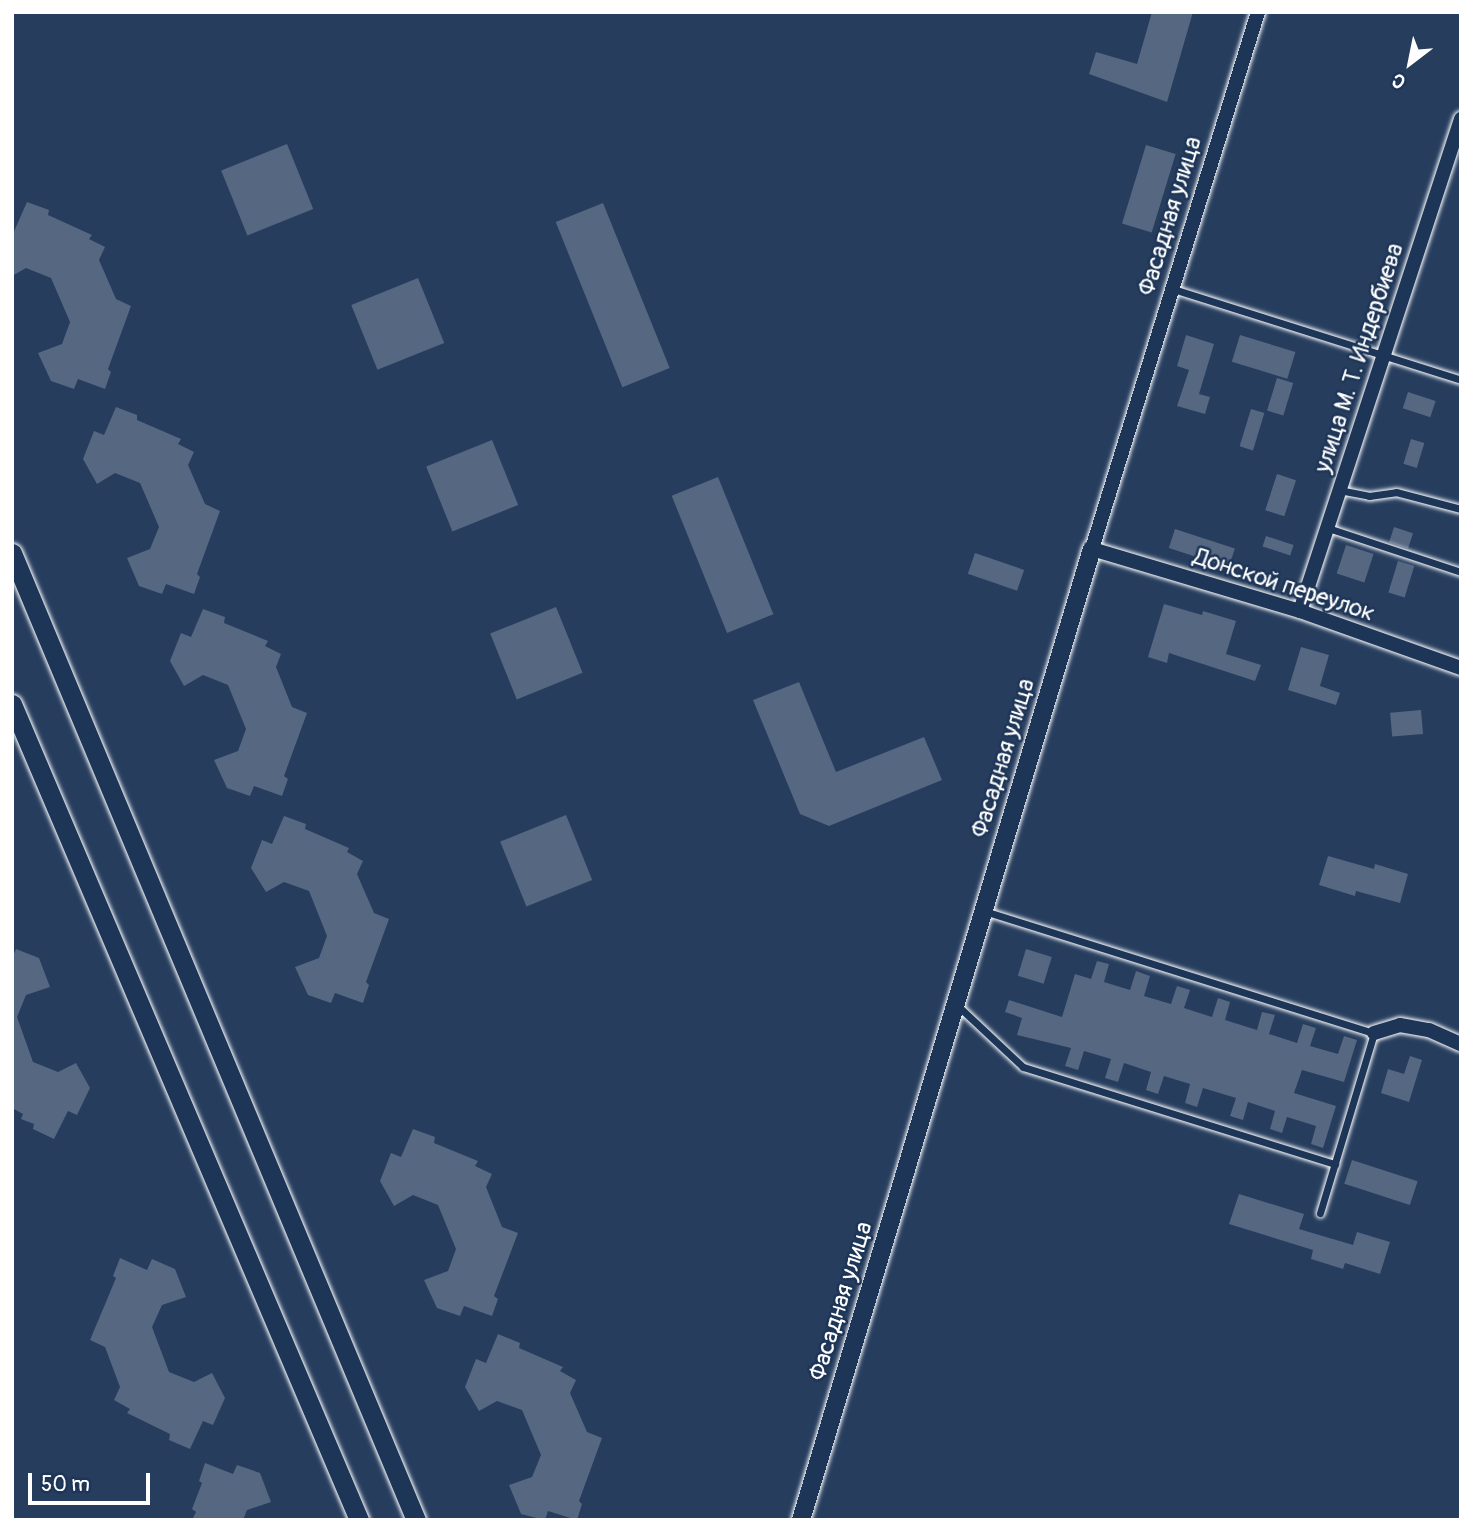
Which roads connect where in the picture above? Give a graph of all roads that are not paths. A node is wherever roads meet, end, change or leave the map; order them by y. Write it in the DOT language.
graph roads {
  1 [pos="1258,12"];
  2 [pos="1461,119"];
  3 [pos="1173,289"];
  4 [pos="1383,357"];
  5 [pos="1461,380"];
  6 [pos="1339,490"];
  7 [pos="1461,509"];
  8 [pos="1327,528"];
  9 [pos="1092,549"];
  10 [pos="12,553"];
  11 [pos="1461,572"];
  12 [pos="1300,611"];
  13 [pos="1461,668"];
  14 [pos="12,704"];
  15 [pos="983,911"];
  16 [pos="955,1003"];
  17 [pos="1374,1033"];
  18 [pos="1461,1044"];
  19 [pos="1335,1164"];
  20 [pos="1320,1213"];
  21 [pos="359,1520"];
  22 [pos="416,1520"];
  23 [pos="801,1520"];
  1 -- 3 [label="street, Фасадная улица"];
  2 -- 4 [label="street, улица М. Т. Индербиева"];
  3 -- 4 [label="lane"];
  3 -- 9 [label="street, Фасадная улица"];
  4 -- 5 [label="lane"];
  4 -- 6 [label="street, улица М. Т. Индербиева"];
  6 -- 7 [label="lane"];
  6 -- 8 [label="street, улица М. Т. Индербиева"];
  8 -- 11 [label="lane"];
  8 -- 12 [label="street, улица М. Т. Индербиева"];
  9 -- 12 [label="street, Донской переулок"];
  9 -- 15 [label="street, Фасадная улица"];
  10 -- 22 [label="main road"];
  12 -- 13 [label="street, Донской переулок"];
  14 -- 21 [label="main road"];
  15 -- 16 [label="street, Фасадная улица"];
  15 -- 17 [label="lane"];
  16 -- 19 [label="lane"];
  16 -- 23 [label="street, Фасадная улица"];
  17 -- 18 [label="street"];
  17 -- 19 [label="lane"];
  19 -- 20 [label="lane"];
}
